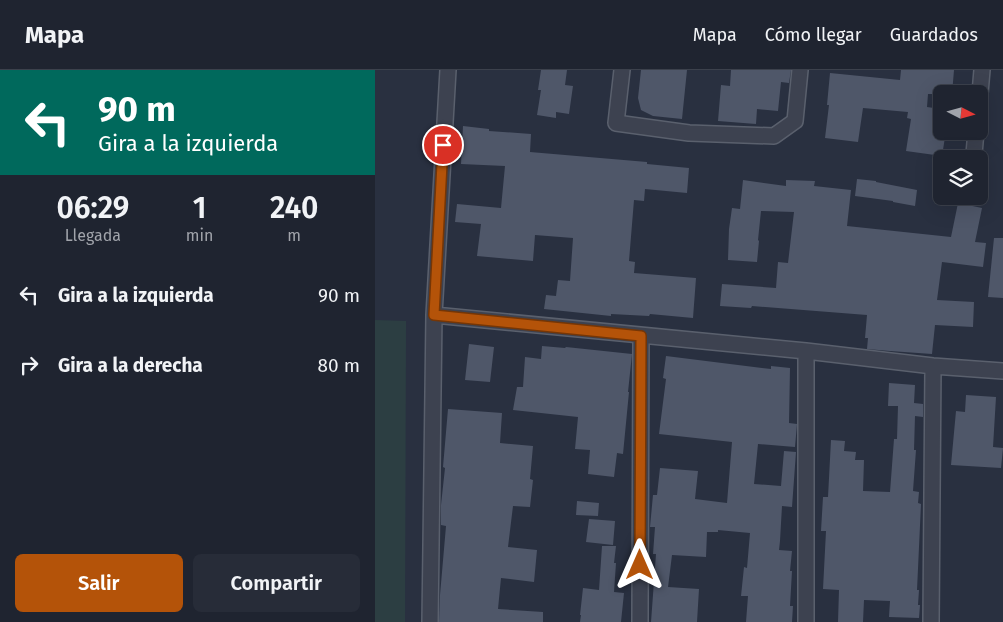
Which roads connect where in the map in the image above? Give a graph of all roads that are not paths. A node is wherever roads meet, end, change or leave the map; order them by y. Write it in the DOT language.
graph roads {
  1 [pos="447,70"];
  2 [pos="621,70"];
  3 [pos="800,70"];
  4 [pos="982,70"];
  5 [pos="981,85"];
  6 [pos="434,315"];
  7 [pos="641,336"];
  8 [pos="806,351"];
  9 [pos="933,366"];
  10 [pos="1003,371"];
  11 [pos="430,622"];
  12 [pos="640,622"];
  13 [pos="805,622"];
  14 [pos="931,622"];
  1 -- 6 [label="street"];
  2 -- 3 [label="street"];
  4 -- 5 [label="street"];
  6 -- 7 [label="street"];
  6 -- 11 [label="street"];
  7 -- 8 [label="street"];
  7 -- 12 [label="street"];
  8 -- 9 [label="street"];
  8 -- 13 [label="street"];
  9 -- 10 [label="street"];
  9 -- 14 [label="street"];
}
